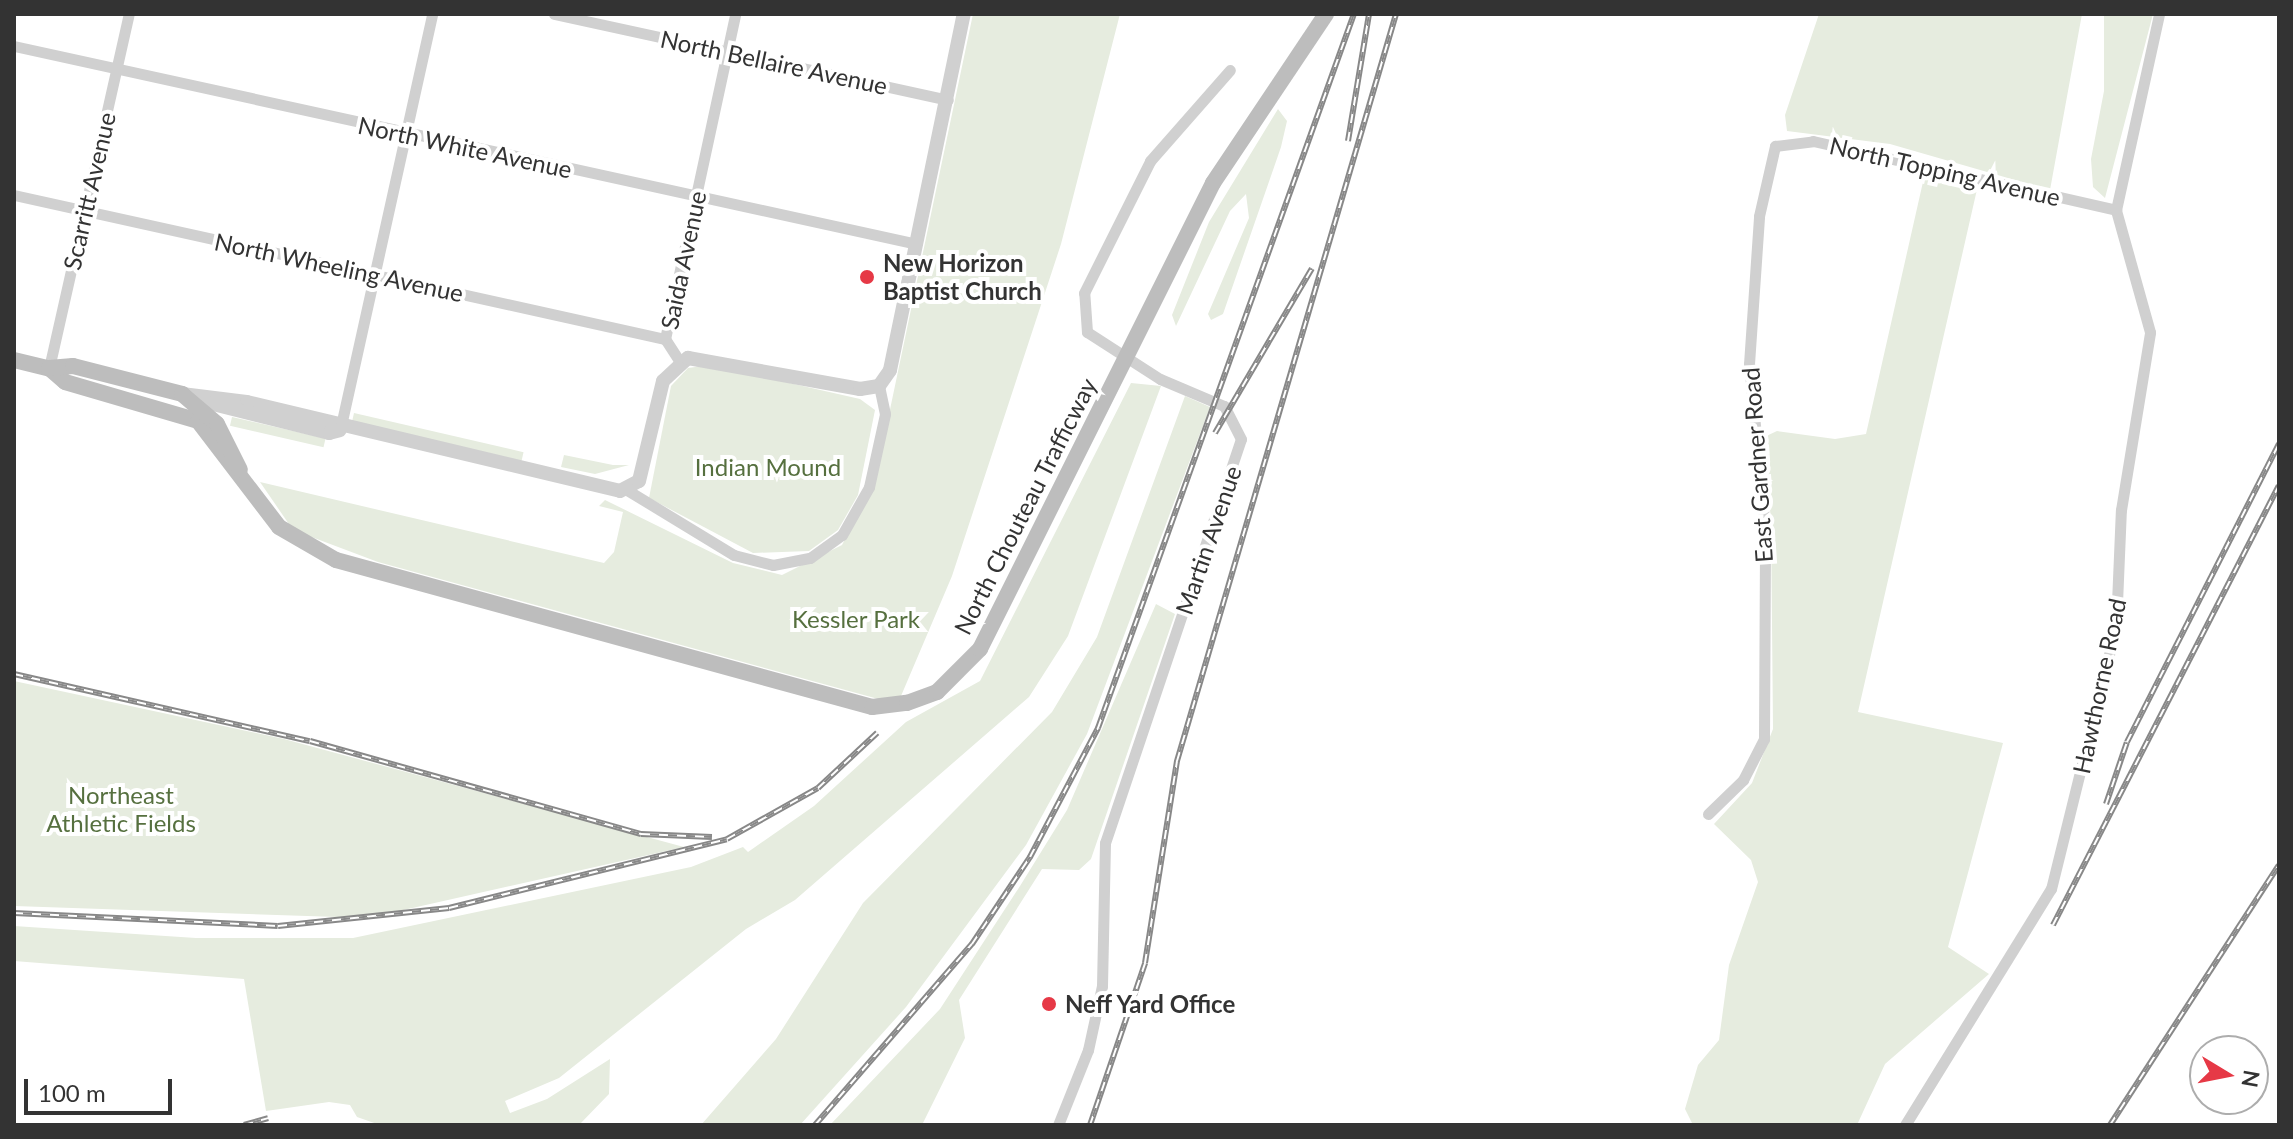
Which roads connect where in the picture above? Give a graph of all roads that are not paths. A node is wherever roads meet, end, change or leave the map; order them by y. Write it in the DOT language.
graph roads {
  1 [pos="129,14"];
  2 [pos="432,14"];
  3 [pos="554,14"];
  4 [pos="735,14"];
  5 [pos="964,14"];
  6 [pos="1326,14"];
  7 [pos="2159,14"];
  8 [pos="14,46"];
  9 [pos="727,52"];
  10 [pos="116,69"];
  11 [pos="1230,70"];
  12 [pos="948,100"];
  13 [pos="405,135"];
  14 [pos="1775,146"];
  15 [pos="14,195"];
  16 [pos="695,196"];
  17 [pos="2116,210"];
  18 [pos="85,211"];
  19 [pos="917,244"];
  20 [pos="374,275"];
  21 [pos="665,339"];
  22 [pos="1126,359"];
  23 [pos="14,360"];
  24 [pos="680,362"];
  25 [pos="49,368"];
  26 [pos="879,386"];
  27 [pos="182,394"];
  28 [pos="238,406"];
  29 [pos="340,430"];
  30 [pos="227,440"];
  31 [pos="242,477"];
  32 [pos="627,490"];
  33 [pos="1708,814"];
  34 [pos="1058,1125"];
  35 [pos="1905,1125"];
  1 -- 10 [label="street, Scarritt Avenue"];
  2 -- 13 [label="street"];
  3 -- 9 [label="street, North Bellaire Avenue"];
  4 -- 9 [label="street, Saida Avenue"];
  5 -- 12 [label="street"];
  6 -- 22 [label="main road, North Chouteau Trafficway"];
  7 -- 17 [label="street"];
  8 -- 10 [label="street, North White Avenue"];
  9 -- 12 [label="street, North Bellaire Avenue"];
  9 -- 16 [label="street, Saida Avenue"];
  10 -- 13 [label="street, North White Avenue"];
  10 -- 18 [label="street, Scarritt Avenue"];
  11 -- 22 [label="street, Martin Avenue"];
  12 -- 19 [label="street"];
  13 -- 16 [label="street, North White Avenue"];
  13 -- 20 [label="street"];
  14 -- 17 [label="street, North Topping Avenue"];
  14 -- 33 [label="street, East Gardner Road"];
  15 -- 18 [label="street, North Wheeling Avenue"];
  16 -- 19 [label="street, North White Avenue"];
  16 -- 21 [label="street, Saida Avenue"];
  17 -- 35 [label="street, Hawthorne Road"];
  18 -- 20 [label="street, North Wheeling Avenue"];
  18 -- 25 [label="street, Scarritt Avenue"];
  19 -- 26 [label="street"];
  20 -- 21 [label="street, North Wheeling Avenue"];
  20 -- 29 [label="street"];
  21 -- 24 [label="street, Saida Avenue"];
  22 -- 31 [label="main road, North Chouteau Trafficway"];
  22 -- 34 [label="street, Martin Avenue"];
  23 -- 25 [label="main road"];
  24 -- 26 [label="street"];
  24 -- 32 [label="street, Saida Avenue"];
  25 -- 27 [label="main road"];
  25 -- 31 [label="main road, North Chouteau Trafficway"];
  26 -- 32 [label="street"];
  27 -- 28 [label="street"];
  27 -- 30 [label="main road, North Chouteau Trafficway"];
  28 -- 29 [label="street"];
  28 -- 30 [label="street"];
  29 -- 32 [label="street"];
  30 -- 31 [label="main road, North Chouteau Trafficway"];
}
